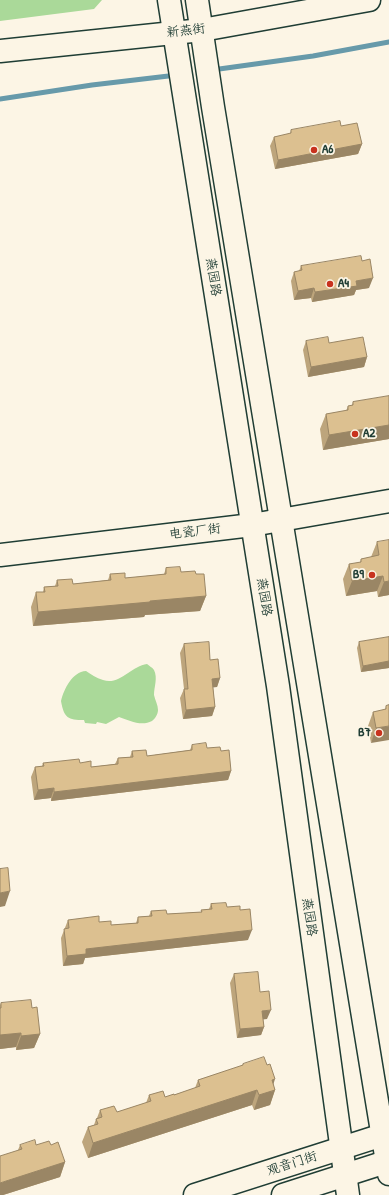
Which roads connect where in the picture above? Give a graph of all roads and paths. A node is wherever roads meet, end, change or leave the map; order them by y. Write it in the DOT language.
graph roads {
  1 [pos="169,0"];
  2 [pos="197,0"];
  3 [pos="370,0"];
  4 [pos="202,30"];
  5 [pos="174,33"];
  6 [pos="0,51"];
  7 [pos="389,501"];
  8 [pos="281,519"];
  9 [pos="252,525"];
  10 [pos="0,556"];
  11 [pos="386,1134"];
  12 [pos="341,1149"];
  13 [pos="388,1165"];
  14 [pos="346,1185"];
  15 [pos="195,1195"];
  16 [pos="283,1195"];
  1 -- 5 [label="main road, 燕园路"];
  2 -- 4 [label="main road"];
  3 -- 4 [label="main road, 新燕街"];
  4 -- 5 [label="main road, 新燕街"];
  4 -- 8 [label="main road"];
  5 -- 6 [label="main road, 新燕街"];
  5 -- 9 [label="main road, 燕园路"];
  7 -- 8 [label="main road, 电瓷厂街"];
  8 -- 9 [label="main road, 电瓷厂街"];
  8 -- 11 [label="main road"];
  9 -- 10 [label="main road, 电瓷厂街"];
  9 -- 12 [label="main road, 燕园路"];
  11 -- 12 [label="main road, 观音门街"];
  11 -- 13 [label="main road"];
  12 -- 14 [label="main road, 燕园路"];
  12 -- 15 [label="main road, 观音门街"];
  13 -- 14 [label="main road, 观音门街"];
  14 -- 16 [label="main road, 观音门街"];
}
